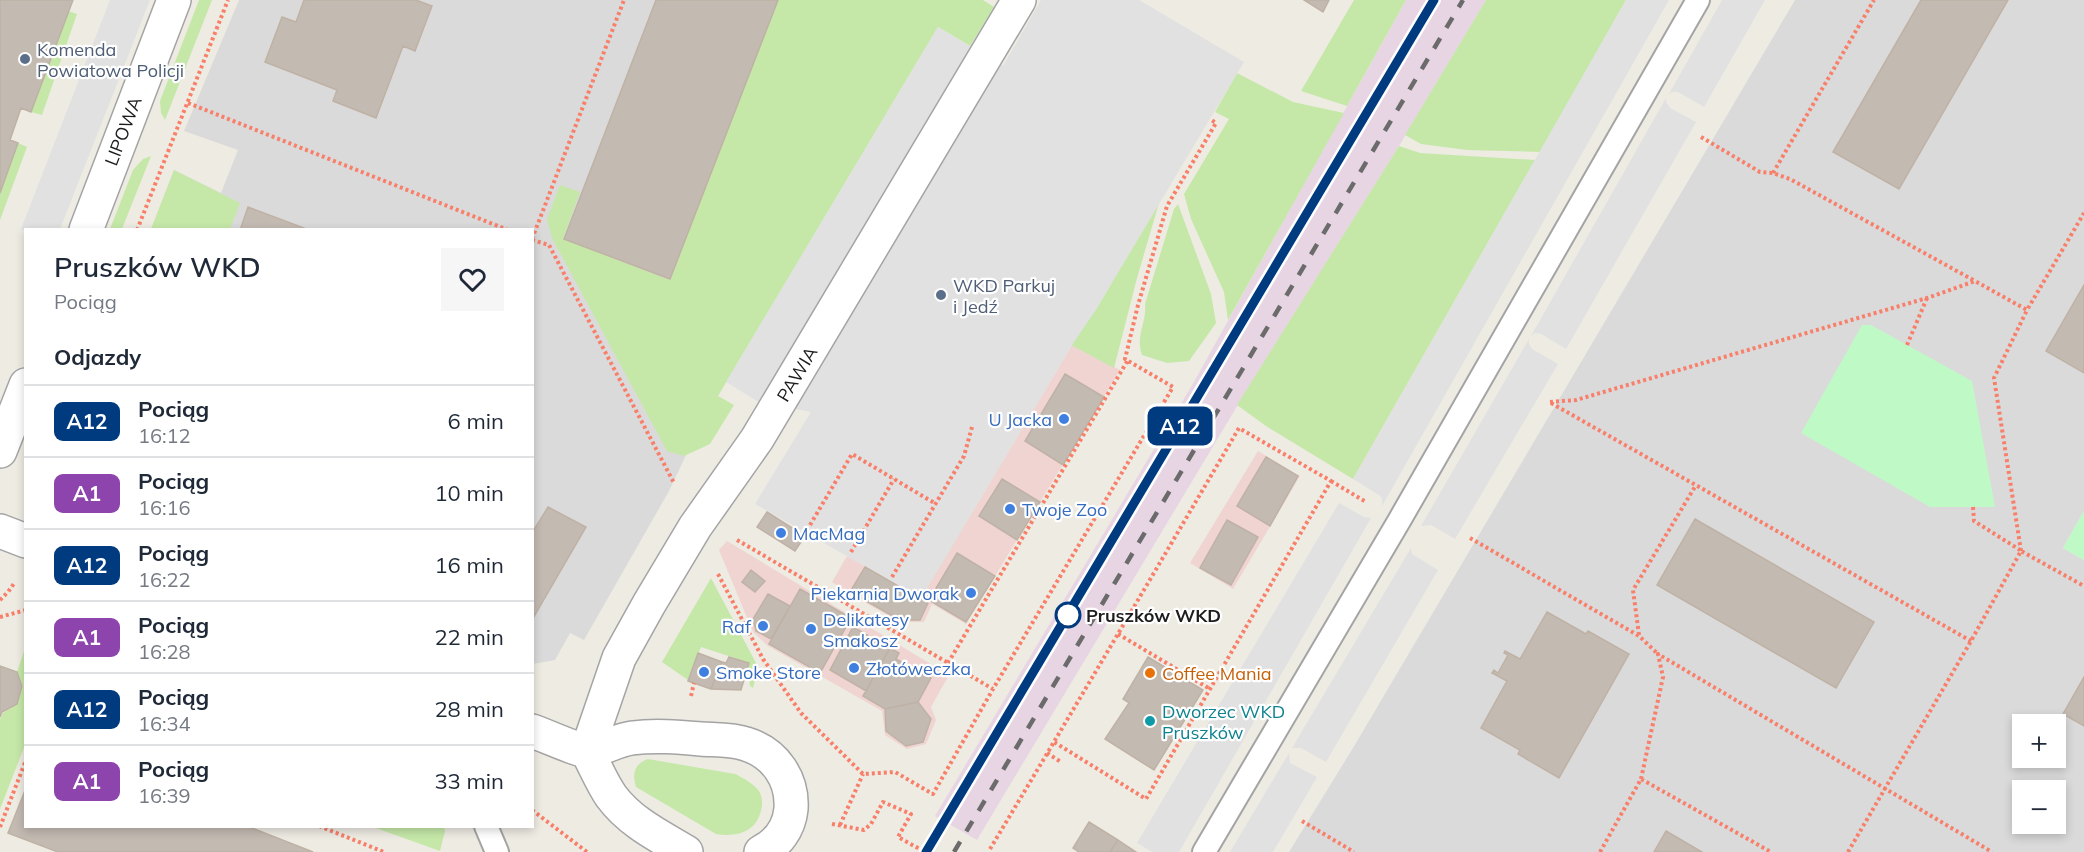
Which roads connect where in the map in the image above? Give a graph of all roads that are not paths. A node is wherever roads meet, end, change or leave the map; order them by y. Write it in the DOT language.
graph roads {
  1 [pos="174,0"];
  2 [pos="1019,0"];
  3 [pos="1698,0"];
  4 [pos="87,228"];
  5 [pos="24,390"];
  6 [pos="0,451"];
  7 [pos="0,531"];
  8 [pos="24,540"];
  9 [pos="534,732"];
  10 [pos="587,751"];
  11 [pos="487,828"];
  12 [pos="775,840"];
  13 [pos="497,852"];
  14 [pos="686,852"];
  15 [pos="1204,852"];
  1 -- 4 [label="street, LIPOWA"];
  2 -- 10 [label="street, PAWIA"];
  3 -- 15 [label="lane"];
  5 -- 6 [label="street"];
  7 -- 8 [label="street"];
  9 -- 10 [label="street"];
  10 -- 12 [label="street"];
  10 -- 14 [label="street"];
  11 -- 13 [label="lane"];
}
